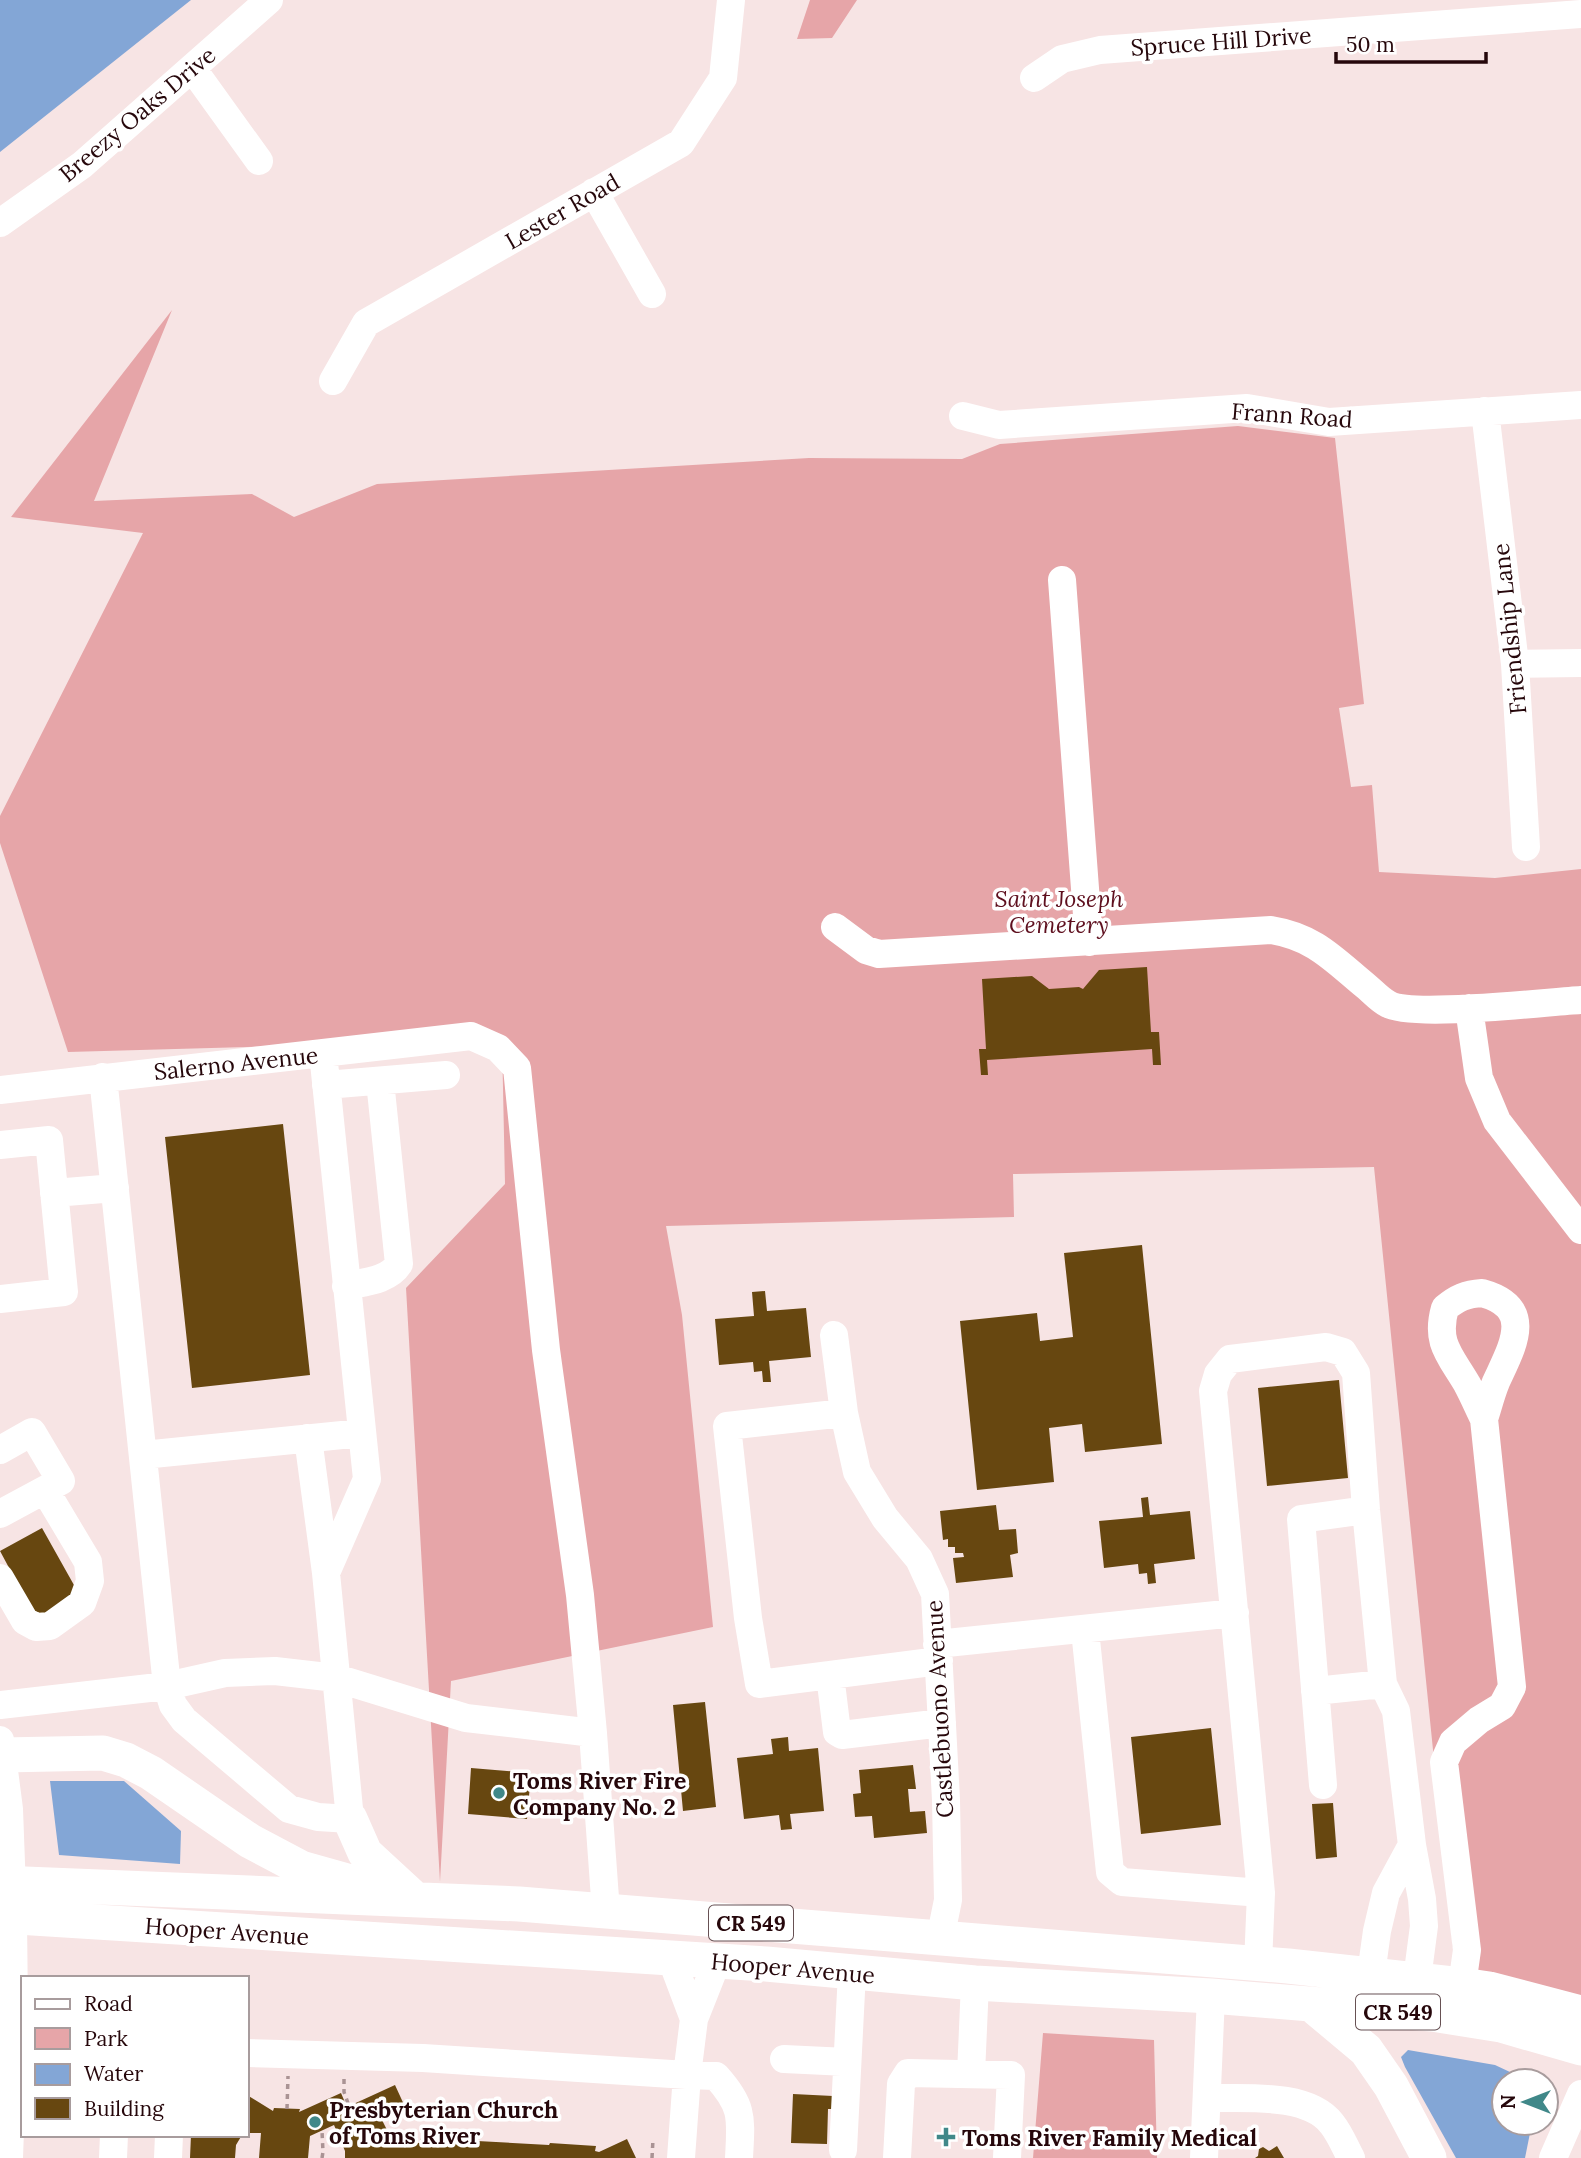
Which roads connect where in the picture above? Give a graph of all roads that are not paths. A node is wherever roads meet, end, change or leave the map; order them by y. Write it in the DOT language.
graph roads {
  1 [pos="269,0"];
  2 [pos="731,0"];
  3 [pos="1581,14"];
  4 [pos="192,68"];
  5 [pos="1034,78"];
  6 [pos="259,162"];
  7 [pos="594,192"];
  8 [pos="0,223"];
  9 [pos="652,294"];
  10 [pos="333,381"];
  11 [pos="1581,405"];
  12 [pos="1485,411"];
  13 [pos="963,416"];
  14 [pos="1062,580"];
  15 [pos="1581,663"];
  16 [pos="1515,664"];
  17 [pos="1526,847"];
  18 [pos="835,928"];
  19 [pos="1089,942"];
  20 [pos="1581,1000"];
  21 [pos="1469,1008"];
  22 [pos="323,1053"];
  23 [pos="446,1075"];
  24 [pos="103,1077"];
  25 [pos="380,1081"];
  26 [pos="326,1085"];
  27 [pos="0,1090"];
  28 [pos="0,1145"];
  29 [pos="115,1188"];
  30 [pos="54,1192"];
  31 [pos="1581,1230"];
  32 [pos="346,1286"];
  33 [pos="0,1299"];
  34 [pos="834,1335"];
  35 [pos="844,1413"];
  36 [pos="1484,1419"];
  37 [pos="362,1433"];
  38 [pos="308,1438"];
  39 [pos="0,1450"];
  40 [pos="143,1455"];
  41 [pos="45,1490"];
  42 [pos="1366,1510"];
  43 [pos="0,1514"];
  44 [pos="326,1573"];
  45 [pos="0,1578"];
  46 [pos="1236,1613"];
  47 [pos="1084,1630"];
  48 [pos="938,1653"];
  49 [pos="830,1675"];
  50 [pos="335,1678"];
  51 [pos="1383,1684"];
  52 [pos="167,1686"];
  53 [pos="1315,1691"];
  54 [pos="0,1705"];
  55 [pos="942,1723"];
  56 [pos="593,1733"];
  57 [pos="1,1747"];
  58 [pos="1323,1784"];
  59 [pos="350,1819"];
  60 [pos="1412,1845"];
  61 [pos="1261,1893"];
  62 [pos="6,1900"];
  63 [pos="416,1900"];
  64 [pos="493,1903"];
  65 [pos="606,1912"];
  66 [pos="940,1939"];
  67 [pos="671,1958"];
  68 [pos="717,1961"];
  69 [pos="765,1964"];
  70 [pos="1258,1964"];
  71 [pos="852,1972"];
  72 [pos="1371,1975"];
  73 [pos="1417,1979"];
  74 [pos="975,1983"];
  75 [pos="1462,1984"];
  76 [pos="1211,1996"];
  77 [pos="1311,2004"];
  78 [pos="1581,2013"];
  79 [pos="694,2019"];
  80 [pos="1581,2048"];
  81 [pos="248,2053"];
  82 [pos="784,2059"];
  83 [pos="847,2062"];
  84 [pos="971,2074"];
  85 [pos="687,2075"];
  86 [pos="1581,2094"];
  87 [pos="1207,2098"];
  88 [pos="114,2137"];
  89 [pos="169,2137"];
  90 [pos="843,2150"];
  91 [pos="6,2151"];
  92 [pos="113,2158"];
  93 [pos="168,2158"];
  94 [pos="681,2158"];
  95 [pos="739,2158"];
  96 [pos="897,2158"];
  97 [pos="1007,2158"];
  98 [pos="1204,2158"];
  99 [pos="1351,2158"];
  100 [pos="1429,2158"];
  101 [pos="1553,2158"];
  1 -- 4 [label="street, Breezy Oaks Drive"];
  2 -- 7 [label="street, Lester Road"];
  3 -- 5 [label="street, Spruce Hill Drive"];
  4 -- 6 [label="street"];
  4 -- 8 [label="street, Breezy Oaks Drive"];
  7 -- 9 [label="street"];
  7 -- 10 [label="street, Lester Road"];
  11 -- 12 [label="street, Frann Road"];
  12 -- 13 [label="street, Frann Road"];
  12 -- 16 [label="street, Friendship Lane"];
  14 -- 19 [label="street"];
  15 -- 16 [label="street"];
  16 -- 17 [label="street, Friendship Lane"];
  18 -- 19 [label="street"];
  19 -- 21 [label="street"];
  20 -- 21 [label="street"];
  21 -- 31 [label="street"];
  22 -- 24 [label="street, Salerno Avenue"];
  22 -- 26 [label="street"];
  22 -- 56 [label="street, Salerno Avenue"];
  23 -- 25 [label="street"];
  24 -- 27 [label="street, Salerno Avenue"];
  24 -- 29 [label="street"];
  25 -- 26 [label="street"];
  25 -- 32 [label="street"];
  26 -- 32 [label="street"];
  28 -- 30 [label="street"];
  29 -- 30 [label="street"];
  29 -- 40 [label="street"];
  30 -- 33 [label="street"];
  32 -- 37 [label="street"];
  34 -- 35 [label="street, Castlebuono Avenue"];
  35 -- 48 [label="street, Castlebuono Avenue"];
  35 -- 49 [label="street"];
  36 -- 75 [label="street"];
  37 -- 38 [label="street"];
  37 -- 44 [label="street"];
  38 -- 40 [label="street"];
  38 -- 44 [label="street"];
  39 -- 41 [label="street"];
  40 -- 52 [label="street"];
  41 -- 43 [label="street"];
  41 -- 45 [label="street"];
  42 -- 46 [label="street"];
  42 -- 51 [label="street"];
  42 -- 53 [label="street"];
  44 -- 50 [label="street"];
  46 -- 47 [label="street"];
  46 -- 61 [label="street"];
  47 -- 48 [label="street"];
  47 -- 61 [label="street"];
  48 -- 49 [label="street"];
  48 -- 55 [label="street, Castlebuono Avenue"];
  49 -- 55 [label="street"];
  50 -- 52 [label="street"];
  50 -- 56 [label="street"];
  50 -- 59 [label="street"];
  51 -- 53 [label="street"];
  51 -- 60 [label="street"];
  52 -- 54 [label="street"];
  52 -- 59 [label="street"];
  53 -- 58 [label="street"];
  55 -- 66 [label="street, Castlebuono Avenue"];
  56 -- 65 [label="street"];
  57 -- 62 [label="street"];
  57 -- 63 [label="main road"];
  59 -- 63 [label="main road"];
  60 -- 72 [label="street"];
  60 -- 73 [label="street"];
  61 -- 70 [label="street"];
  62 -- 63 [label="main road, Hooper Avenue / CR 549"];
  62 -- 67 [label="main road, Hooper Avenue / CR 549"];
  62 -- 91 [label="street"];
  63 -- 64 [label="main road, Hooper Avenue / CR 549"];
  64 -- 65 [label="main road, Hooper Avenue / CR 549"];
  64 -- 69 [label="main road"];
  65 -- 66 [label="main road, Hooper Avenue / CR 549"];
  66 -- 70 [label="main road, Hooper Avenue / CR 549"];
  67 -- 68 [label="main road, Hooper Avenue / CR 549"];
  67 -- 79 [label="street"];
  68 -- 69 [label="main road, Hooper Avenue / CR 549"];
  68 -- 79 [label="street"];
  69 -- 71 [label="main road, Hooper Avenue / CR 549"];
  70 -- 72 [label="main road, Hooper Avenue / CR 549"];
  71 -- 74 [label="main road, Hooper Avenue / CR 549"];
  71 -- 83 [label="street"];
  72 -- 73 [label="main road, Hooper Avenue / CR 549"];
  73 -- 75 [label="main road, Hooper Avenue / CR 549"];
  74 -- 76 [label="main road, Hooper Avenue / CR 549"];
  74 -- 84 [label="street"];
  75 -- 78 [label="main road, Hooper Avenue / CR 549"];
  76 -- 77 [label="main road, Hooper Avenue / CR 549"];
  76 -- 87 [label="street"];
  77 -- 80 [label="main road, Hooper Avenue / CR 549"];
  77 -- 100 [label="main road"];
  79 -- 85 [label="street"];
  81 -- 85 [label="street"];
  82 -- 83 [label="street"];
  83 -- 90 [label="street"];
  84 -- 96 [label="street"];
  84 -- 97 [label="street"];
  85 -- 94 [label="street"];
  85 -- 95 [label="street"];
  86 -- 101 [label="street"];
  87 -- 98 [label="street"];
  87 -- 99 [label="street"];
  88 -- 92 [label="street"];
  89 -- 93 [label="street"];
}
